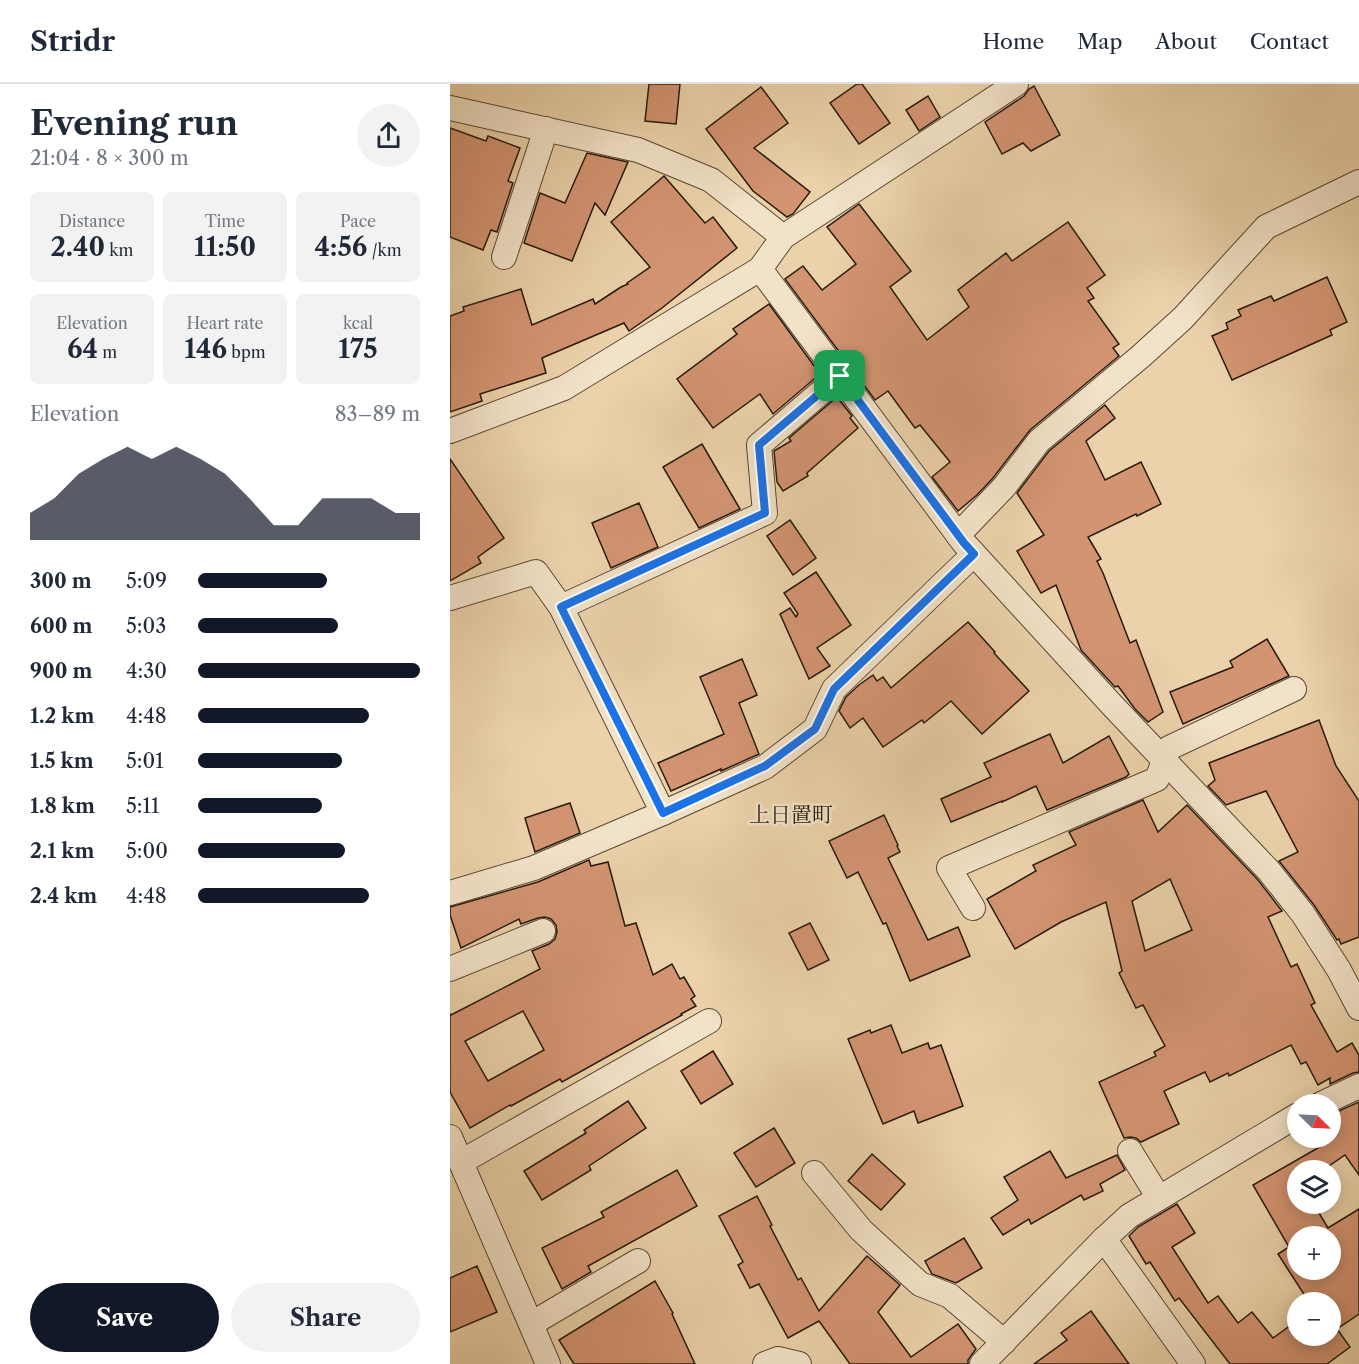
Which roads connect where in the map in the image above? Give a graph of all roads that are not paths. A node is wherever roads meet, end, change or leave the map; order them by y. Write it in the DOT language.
graph roads {
  1 [pos="1017,84"];
  2 [pos="450,108"];
  3 [pos="546,129"];
  4 [pos="1359,182"];
  5 [pos="783,237"];
  6 [pos="504,257"];
  7 [pos="760,269"];
  8 [pos="840,376"];
  9 [pos="450,431"];
  10 [pos="958,534"];
  11 [pos="974,554"];
  12 [pos="450,598"];
  13 [pos="561,607"];
  14 [pos="1294,689"];
  15 [pos="1165,761"];
  16 [pos="663,813"];
  17 [pos="450,893"];
  18 [pos="973,908"];
  19 [pos="543,931"];
  20 [pos="450,969"];
  21 [pos="1359,1008"];
  22 [pos="709,1022"];
  23 [pos="1359,1086"];
  24 [pos="1341,1095"];
  25 [pos="1287,1122"];
  26 [pos="450,1137"];
  27 [pos="1130,1151"];
  28 [pos="461,1162"];
  29 [pos="814,1173"];
  30 [pos="1159,1198"];
  31 [pos="1104,1239"];
  32 [pos="638,1261"];
  33 [pos="531,1324"];
  34 [pos="1004,1342"];
  35 [pos="548,1364"];
  36 [pos="765,1364"];
  37 [pos="799,1364"];
  38 [pos="982,1364"];
  39 [pos="1192,1364"];
  1 -- 5 [label="street"];
  2 -- 3 [label="street"];
  3 -- 5 [label="street"];
  3 -- 6 [label="street"];
  4 -- 10 [label="street"];
  5 -- 7 [label="street"];
  7 -- 8 [label="street"];
  7 -- 9 [label="street"];
  8 -- 10 [label="street"];
  8 -- 13 [label="street"];
  10 -- 11 [label="street"];
  11 -- 15 [label="street"];
  11 -- 16 [label="street"];
  12 -- 13 [label="street"];
  13 -- 16 [label="street"];
  14 -- 15 [label="street"];
  15 -- 18 [label="street"];
  15 -- 21 [label="street"];
  16 -- 17 [label="street"];
  19 -- 20 [label="street"];
  22 -- 28 [label="street"];
  23 -- 24 [label="street"];
  25 -- 30 [label="street"];
  26 -- 28 [label="street"];
  27 -- 30 [label="street"];
  28 -- 33 [label="street"];
  29 -- 34 [label="street"];
  30 -- 31 [label="street"];
  31 -- 34 [label="street"];
  31 -- 39 [label="street"];
  32 -- 33 [label="street"];
  33 -- 35 [label="street"];
  34 -- 38 [label="street"];
  36 -- 37 [label="street"];
}
